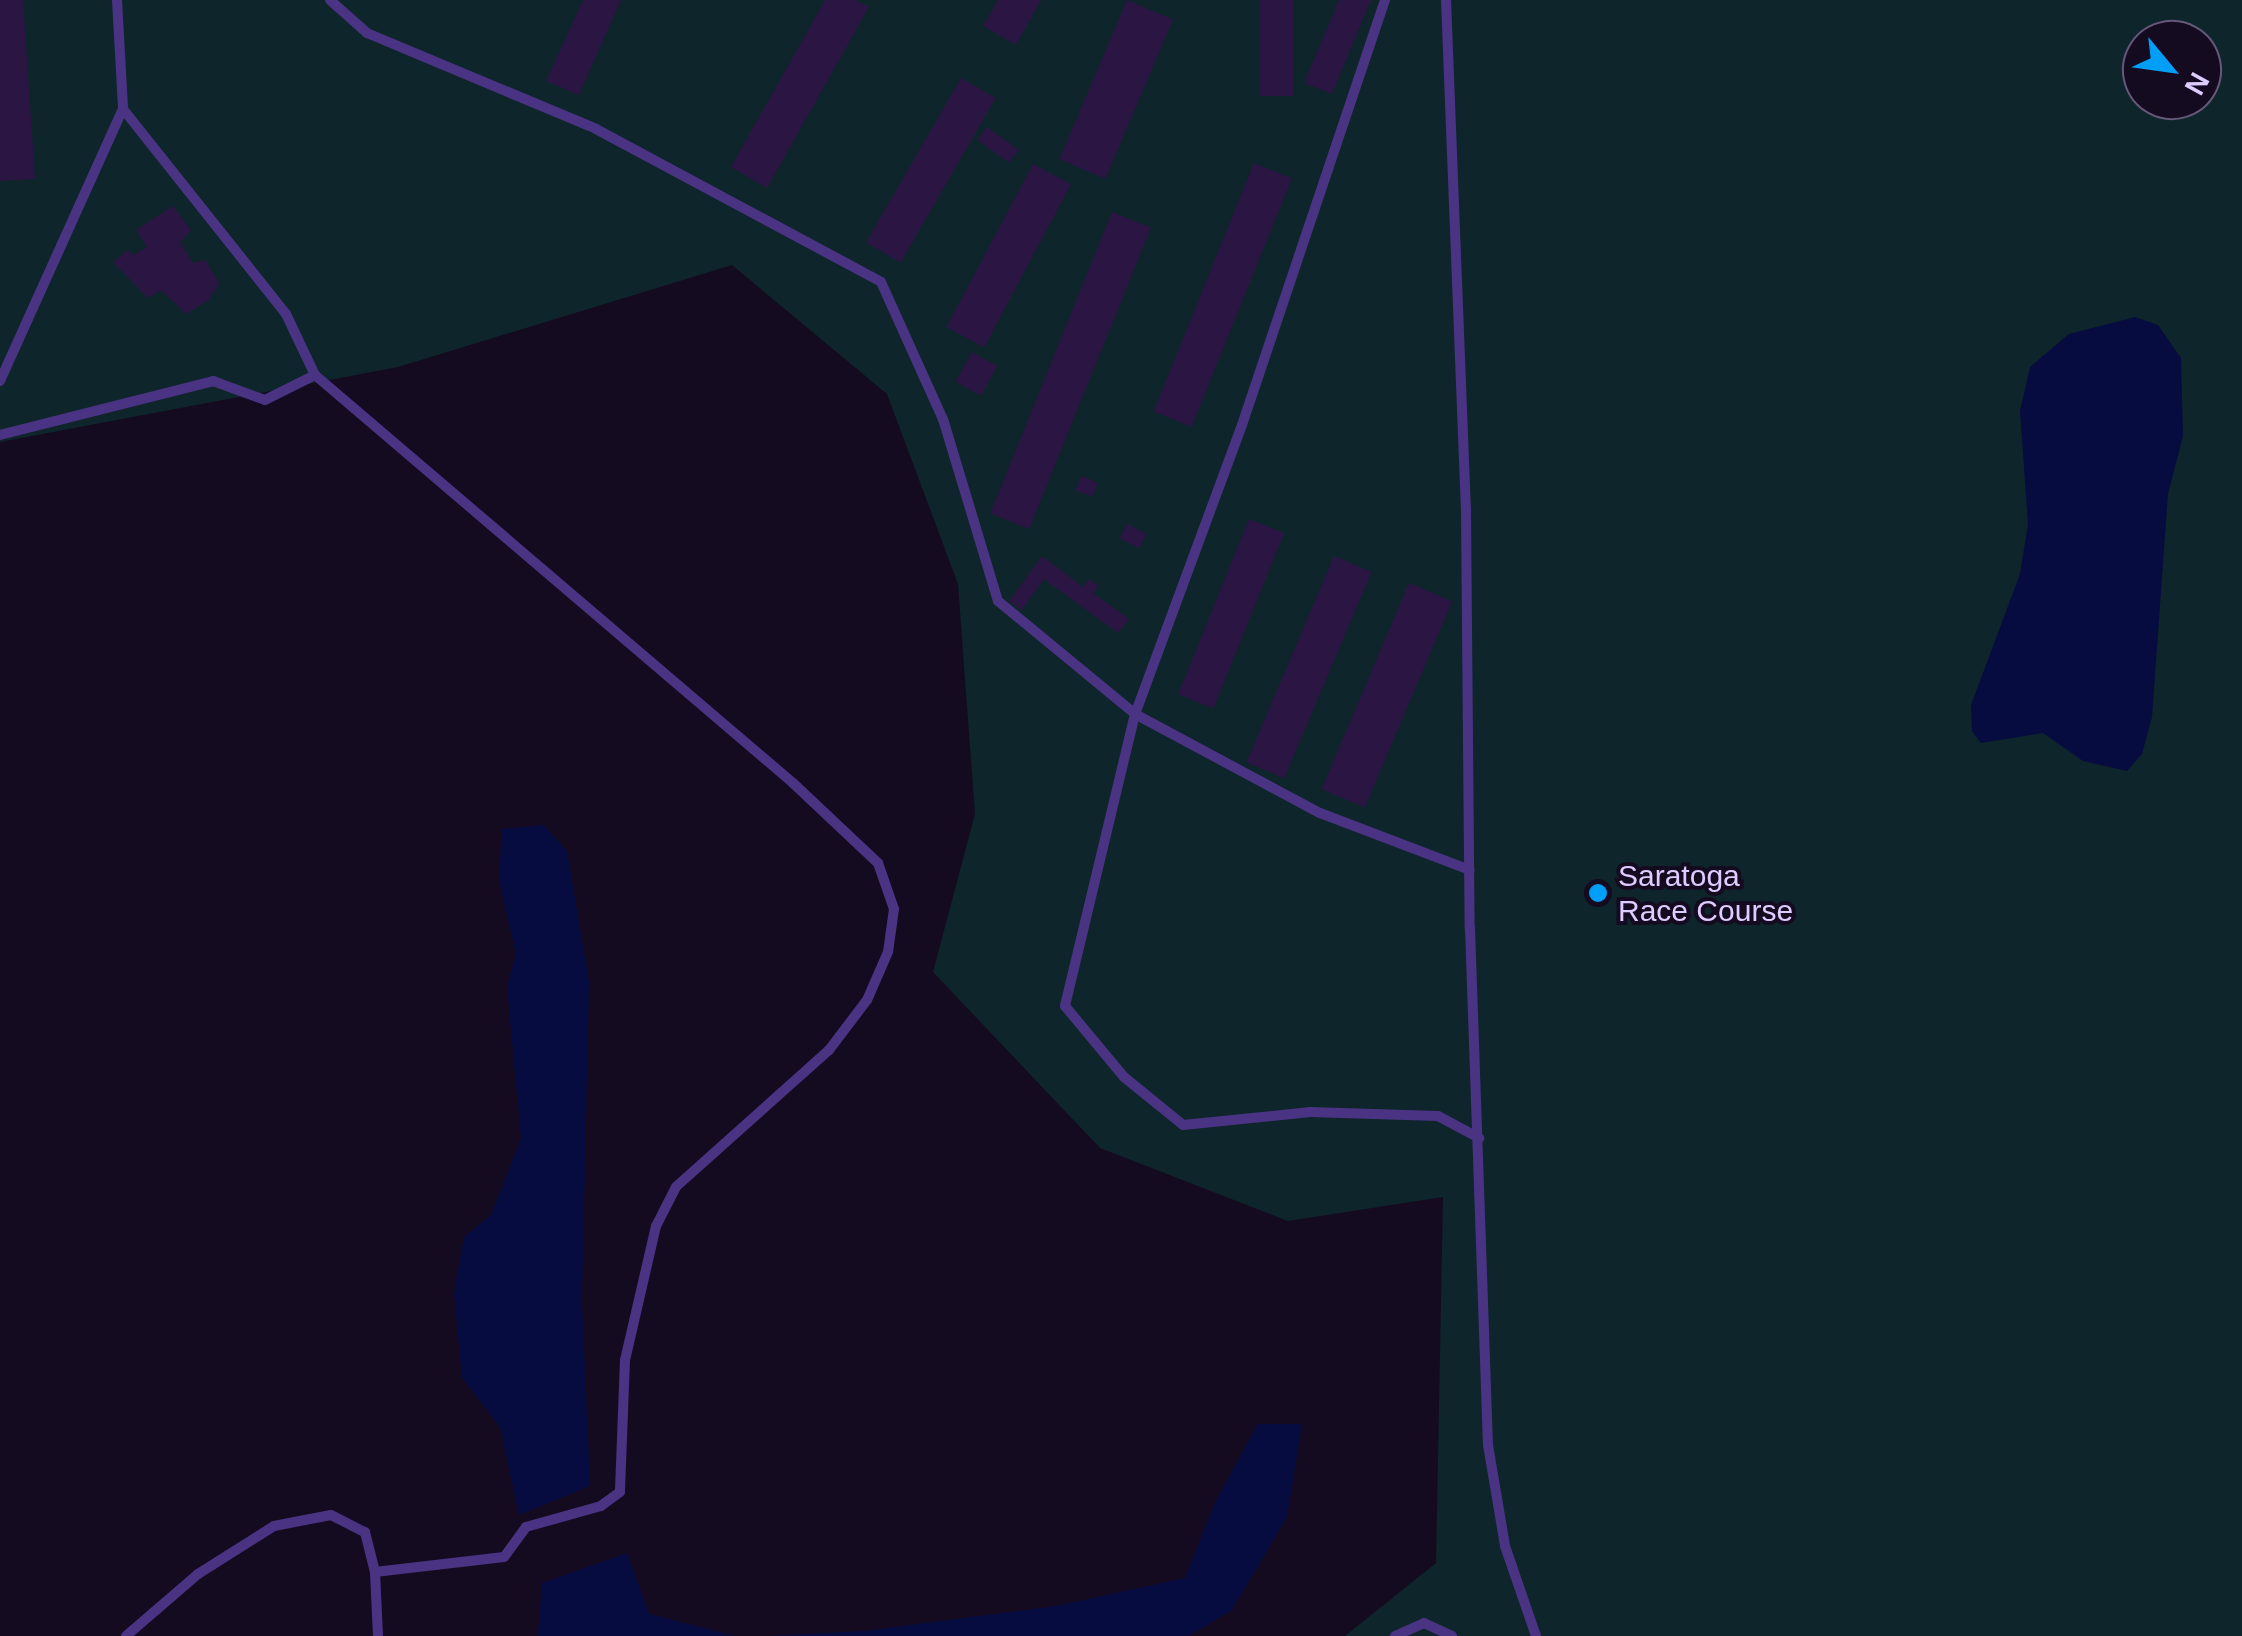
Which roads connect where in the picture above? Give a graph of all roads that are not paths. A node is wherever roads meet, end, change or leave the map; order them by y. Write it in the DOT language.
graph roads {
  1 [pos="117,0"];
  2 [pos="330,0"];
  3 [pos="1385,0"];
  4 [pos="1446,0"];
  5 [pos="123,110"];
  6 [pos="315,374"];
  7 [pos="0,381"];
  8 [pos="0,435"];
  9 [pos="1135,714"];
  10 [pos="1470,870"];
  11 [pos="1479,1138"];
  12 [pos="375,1572"];
  13 [pos="126,1636"];
  14 [pos="378,1636"];
  15 [pos="1395,1636"];
  16 [pos="1452,1636"];
  17 [pos="1536,1636"];
  1 -- 5 [label="lane"];
  2 -- 9 [label="lane"];
  3 -- 9 [label="lane"];
  4 -- 10 [label="lane"];
  5 -- 6 [label="lane"];
  5 -- 7 [label="lane"];
  6 -- 8 [label="lane"];
  6 -- 12 [label="lane"];
  9 -- 10 [label="lane"];
  9 -- 11 [label="lane"];
  10 -- 11 [label="lane"];
  11 -- 17 [label="lane"];
  12 -- 13 [label="lane"];
  12 -- 14 [label="lane"];
  15 -- 16 [label="lane"];
}
